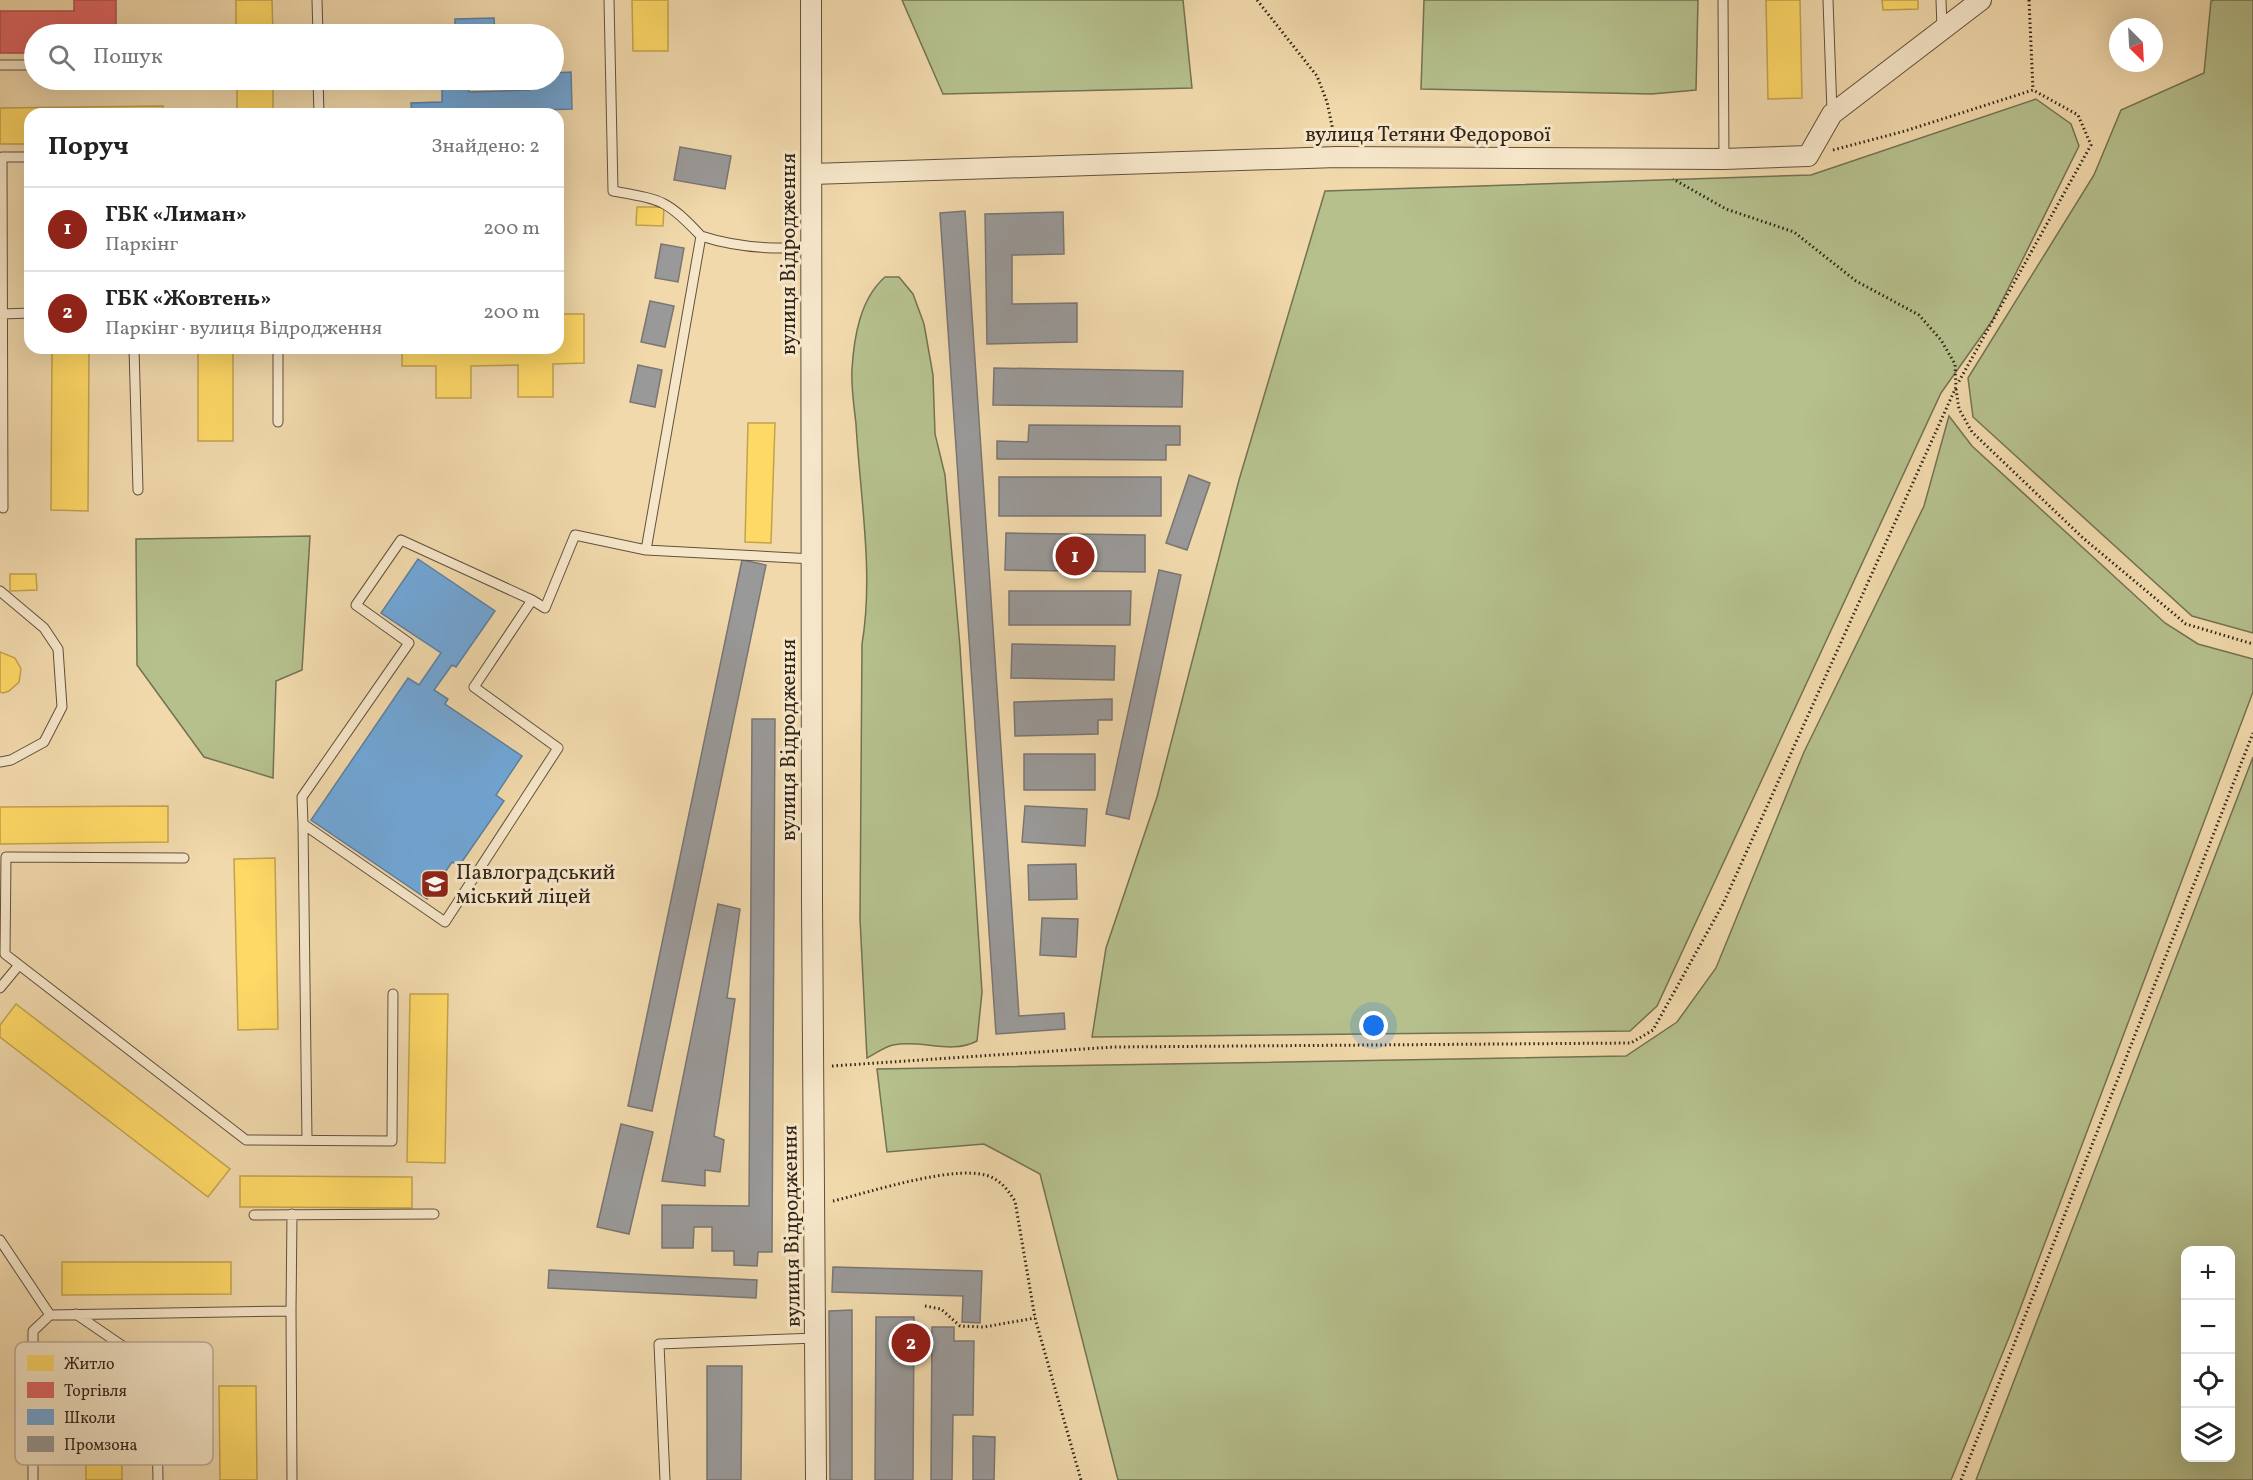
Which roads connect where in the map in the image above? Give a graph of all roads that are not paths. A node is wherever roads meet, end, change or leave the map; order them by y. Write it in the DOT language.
graph roads {
  1 [pos="317,0"];
  2 [pos="609,0"];
  3 [pos="811,0"];
  4 [pos="1723,0"];
  5 [pos="1828,0"];
  6 [pos="1941,0"];
  7 [pos="1982,0"];
  8 [pos="318,24"];
  9 [pos="1942,31"];
  10 [pos="24,64"];
  11 [pos="0,65"];
  12 [pos="318,90"];
  13 [pos="319,108"];
  14 [pos="1832,114"];
  15 [pos="24,157"];
  16 [pos="1724,159"];
  17 [pos="812,174"];
  18 [pos="700,236"];
  19 [pos="812,247"];
  20 [pos="24,313"];
  21 [pos="3,314"];
  22 [pos="134,354"];
  23 [pos="278,354"];
  24 [pos="278,422"];
  25 [pos="138,490"];
  26 [pos="3,508"];
  27 [pos="646,550"];
  28 [pos="813,559"];
  29 [pos="0,591"];
  30 [pos="532,600"];
  31 [pos="0,762"];
  32 [pos="303,824"];
  33 [pos="184,858"];
  34 [pos="19,965"];
  35 [pos="0,988"];
  36 [pos="393,994"];
  37 [pos="307,1140"];
  38 [pos="292,1214"];
  39 [pos="434,1214"];
  40 [pos="254,1215"];
  41 [pos="0,1240"];
  42 [pos="291,1311"];
  43 [pos="50,1314"];
  44 [pos="76,1314"];
  45 [pos="816,1338"];
  46 [pos="33,1342"];
  47 [pos="117,1342"];
  48 [pos="158,1465"];
  49 [pos="158,1480"];
  50 [pos="292,1480"];
  51 [pos="665,1480"];
  52 [pos="816,1480"];
  1 -- 8 [label="lane"];
  2 -- 18 [label="lane"];
  3 -- 17 [label="street, вулиця Відродження"];
  4 -- 16 [label="lane"];
  5 -- 14 [label="lane"];
  6 -- 9 [label="lane"];
  7 -- 9 [label="street"];
  9 -- 14 [label="street"];
  10 -- 11 [label="lane"];
  12 -- 13 [label="lane"];
  14 -- 16 [label="street, вулиця Тетяни Федорової"];
  15 -- 21 [label="lane"];
  16 -- 17 [label="street, вулиця Тетяни Федорової"];
  17 -- 19 [label="street, вулиця Відродження"];
  18 -- 19 [label="lane"];
  18 -- 27 [label="lane"];
  19 -- 28 [label="street, вулиця Відродження"];
  20 -- 21 [label="lane"];
  21 -- 26 [label="lane"];
  22 -- 25 [label="lane"];
  23 -- 24 [label="lane"];
  27 -- 28 [label="lane"];
  27 -- 30 [label="lane"];
  28 -- 45 [label="street, вулиця Відродження"];
  29 -- 31 [label="lane"];
  30 -- 32 [label="lane"];
  30 -- 32 [label="lane"];
  32 -- 37 [label="lane"];
  33 -- 34 [label="lane"];
  34 -- 35 [label="lane"];
  34 -- 37 [label="lane"];
  36 -- 37 [label="lane"];
  38 -- 39 [label="lane"];
  38 -- 40 [label="lane"];
  38 -- 42 [label="lane"];
  41 -- 43 [label="lane"];
  42 -- 44 [label="lane"];
  42 -- 50 [label="lane"];
  43 -- 44 [label="lane"];
  43 -- 46 [label="lane"];
  44 -- 47 [label="lane"];
  45 -- 51 [label="lane"];
  45 -- 52 [label="street, вулиця Відродження"];
  48 -- 49 [label="lane"];
}
